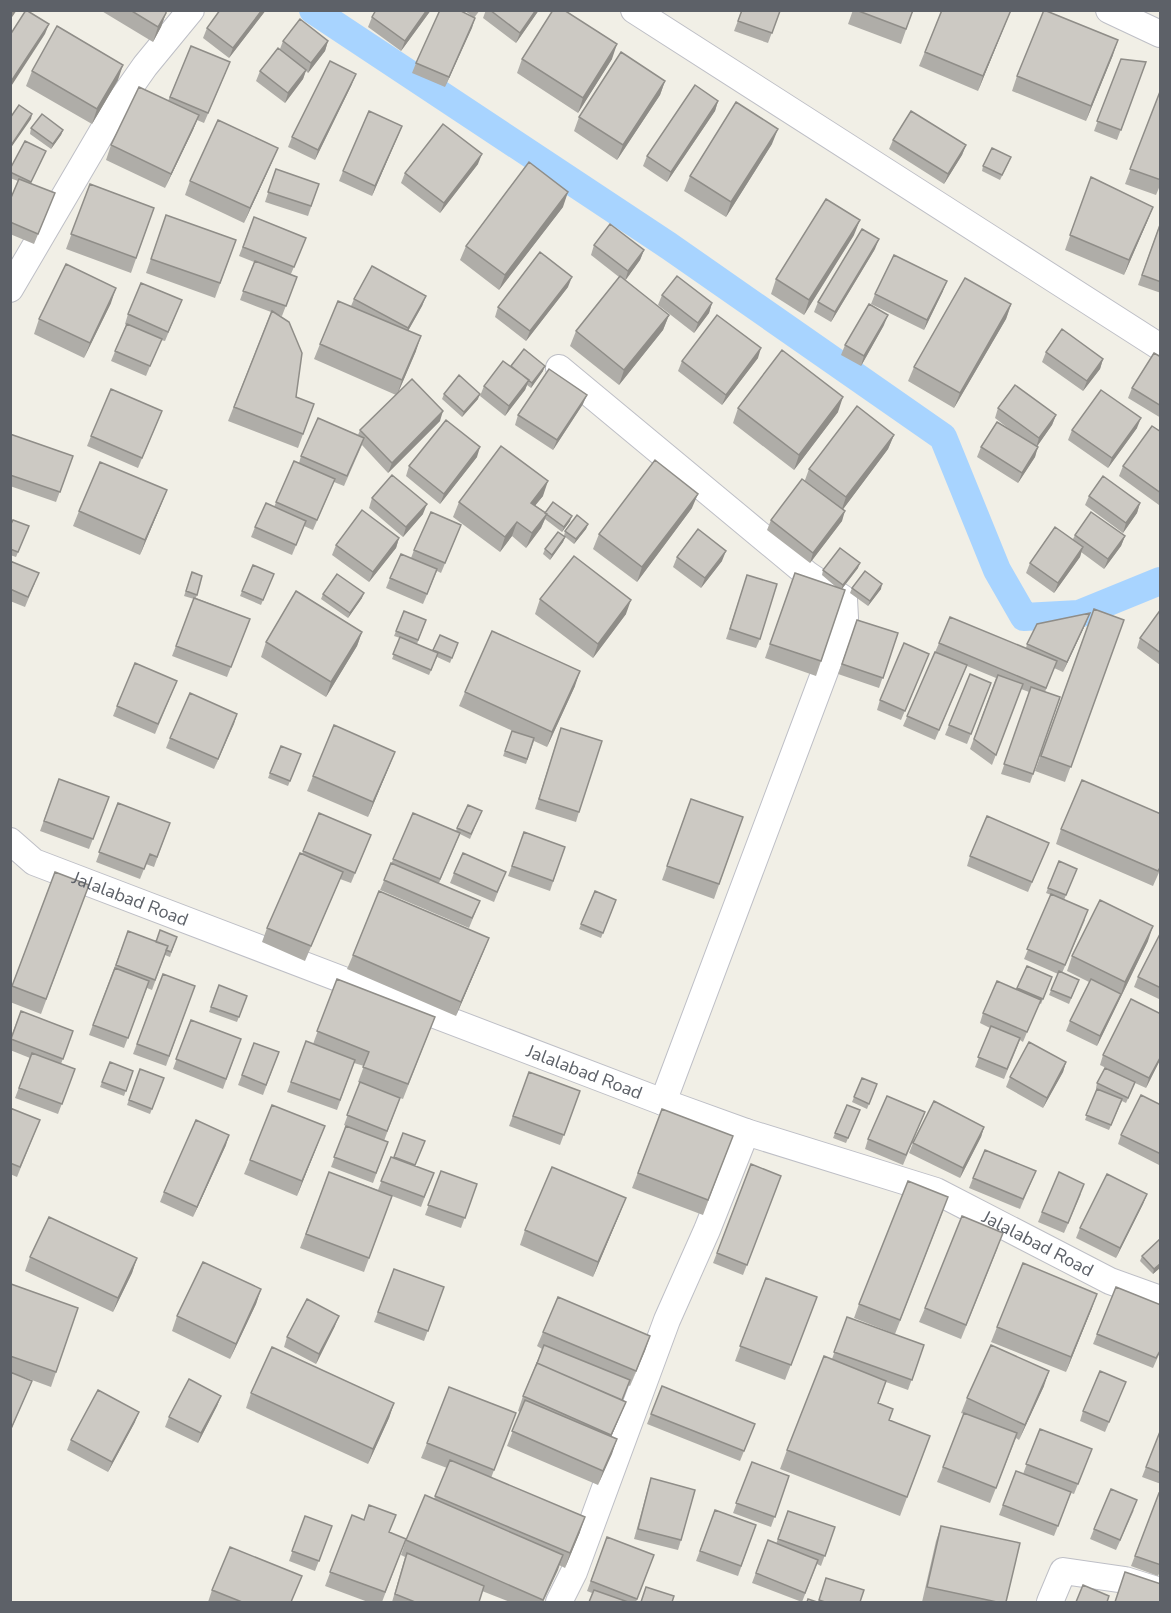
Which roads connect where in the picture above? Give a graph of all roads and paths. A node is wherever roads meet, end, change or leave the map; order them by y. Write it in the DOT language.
graph roads {
  1 [pos="191,10"];
  2 [pos="634,10"];
  3 [pos="1109,10"];
  4 [pos="1161,34"];
  5 [pos="10,289"];
  6 [pos="1161,347"];
  7 [pos="559,368"];
  8 [pos="10,841"];
  9 [pos="663,1102"];
  10 [pos="746,1132"];
  11 [pos="1161,1299"];
  12 [pos="1161,1591"];
  13 [pos="559,1602"];
  14 [pos="1050,1602"];
  1 -- 5 [label="street"];
  2 -- 6 [label="street"];
  3 -- 4 [label="street"];
  7 -- 9 [label="street"];
  8 -- 9 [label="street, Jalalabad Road"];
  9 -- 10 [label="street, Jalalabad Road"];
  10 -- 11 [label="street, Jalalabad Road"];
  10 -- 13 [label="street"];
  12 -- 14 [label="street"];
}
